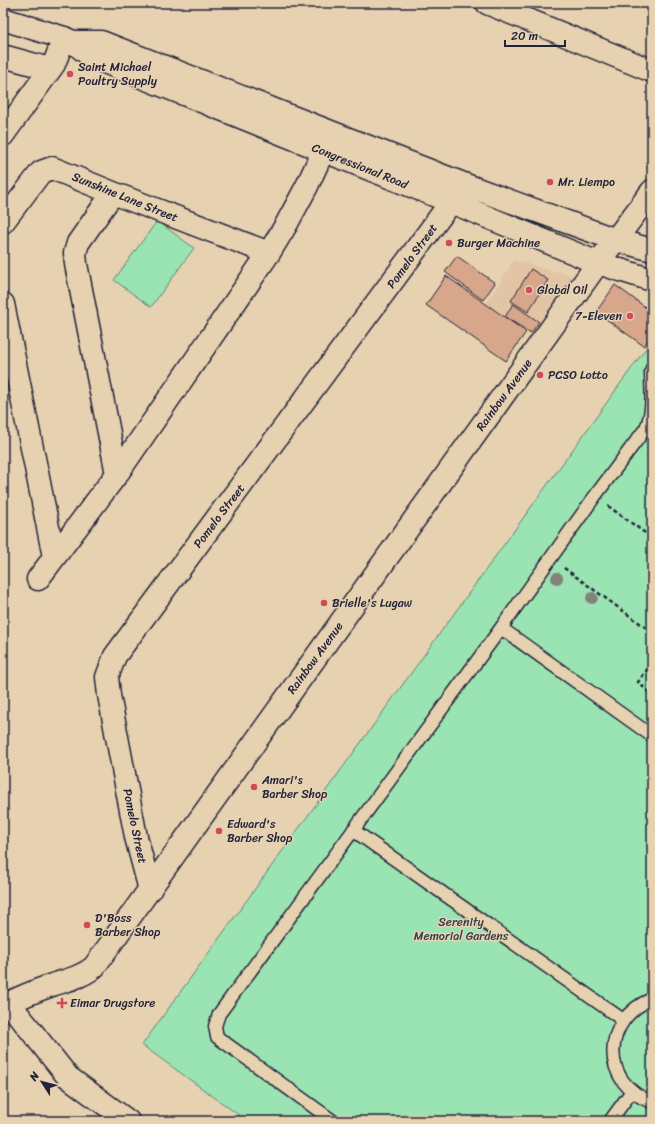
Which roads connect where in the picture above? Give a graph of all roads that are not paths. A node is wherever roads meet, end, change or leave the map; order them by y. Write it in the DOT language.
graph roads {
  1 [pos="487,3"];
  2 [pos="6,17"];
  3 [pos="68,40"];
  4 [pos="3,56"];
  5 [pos="50,69"];
  6 [pos="652,71"];
  7 [pos="3,135"];
  8 [pos="328,142"];
  9 [pos="466,185"];
  10 [pos="652,192"];
  11 [pos="113,193"];
  12 [pos="451,202"];
  13 [pos="3,222"];
  14 [pos="616,240"];
  15 [pos="652,250"];
  16 [pos="269,253"];
  17 [pos="598,263"];
  18 [pos="652,280"];
  19 [pos="3,304"];
  20 [pos="652,368"];
  21 [pos="117,474"];
  22 [pos="54,557"];
  23 [pos="38,579"];
  24 [pos="501,628"];
  25 [pos="652,736"];
  26 [pos="353,830"];
  27 [pos="150,890"];
  28 [pos="652,999"];
  29 [pos="6,1004"];
  30 [pos="623,1020"];
  31 [pos="632,1091"];
  32 [pos="652,1102"];
  33 [pos="122,1119"];
  34 [pos="333,1121"];
  35 [pos="610,1121"];
  1 -- 6 [label="street"];
  2 -- 3 [label="street, Congressional Road"];
  3 -- 5 [label="street"];
  3 -- 8 [label="street, Congressional Road"];
  4 -- 5 [label="street"];
  5 -- 7 [label="street"];
  8 -- 9 [label="street, Congressional Road"];
  8 -- 12 [label="street, Congressional Road"];
  8 -- 16 [label="street"];
  9 -- 12 [label="street, Pomelo Street"];
  9 -- 14 [label="street, Congressional Road"];
  10 -- 14 [label="street, Rainbow Avenue"];
  11 -- 13 [label="street, Sunshine Lane Street"];
  11 -- 16 [label="street, Sunshine Lane Street"];
  11 -- 21 [label="street"];
  12 -- 17 [label="street, Congressional Road"];
  12 -- 27 [label="street, Pomelo Street"];
  14 -- 15 [label="street, Congressional Road"];
  14 -- 17 [label="street, Rainbow Avenue"];
  16 -- 21 [label="street"];
  17 -- 18 [label="street, Congressional Road"];
  17 -- 27 [label="street, Rainbow Avenue"];
  19 -- 22 [label="street"];
  20 -- 24 [label="lane"];
  21 -- 22 [label="street"];
  22 -- 23 [label="street"];
  24 -- 25 [label="lane"];
  24 -- 26 [label="lane"];
  26 -- 30 [label="lane"];
  26 -- 34 [label="lane"];
  27 -- 29 [label="street, Rainbow Avenue"];
  28 -- 30 [label="lane"];
  29 -- 33 [label="street"];
  30 -- 31 [label="lane"];
  31 -- 32 [label="lane"];
  31 -- 35 [label="lane"];
}
